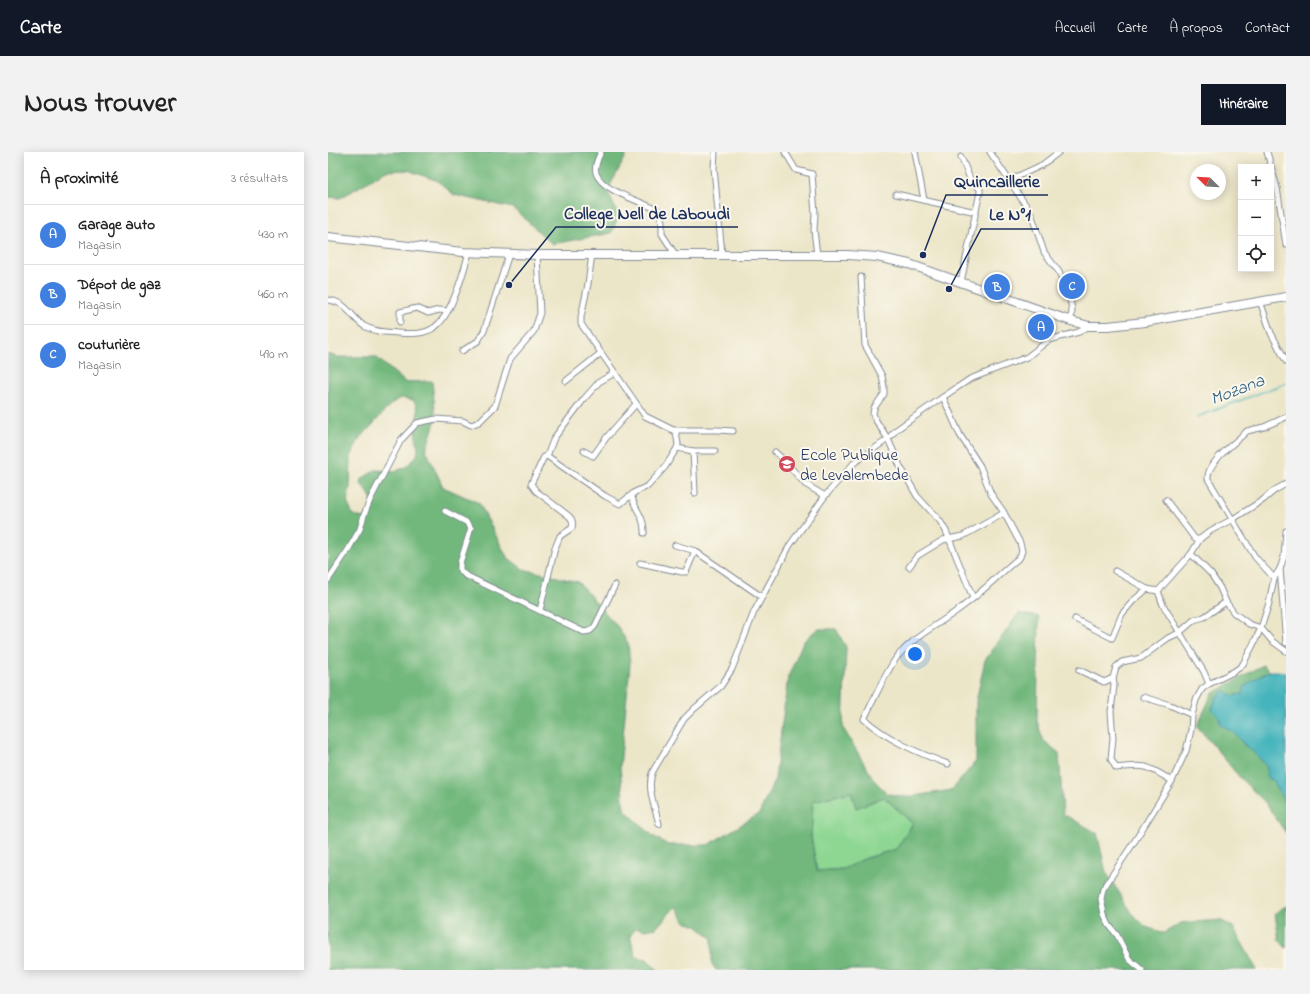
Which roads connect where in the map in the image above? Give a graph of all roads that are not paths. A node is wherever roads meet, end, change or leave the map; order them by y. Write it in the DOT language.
graph roads {
  1 [pos="601,152"];
  2 [pos="715,152"];
  3 [pos="785,152"];
  4 [pos="915,152"];
  5 [pos="990,152"];
  6 [pos="1059,152"];
  7 [pos="1267,152"];
  8 [pos="962,157"];
  9 [pos="1010,180"];
  10 [pos="896,194"];
  11 [pos="924,200"];
  12 [pos="976,212"];
  13 [pos="328,237"];
  14 [pos="1286,245"];
  15 [pos="469,252"];
  16 [pos="509,254"];
  17 [pos="592,254"];
  18 [pos="675,254"];
  19 [pos="537,255"];
  20 [pos="722,255"];
  21 [pos="817,255"];
  22 [pos="861,277"];
  23 [pos="961,282"];
  24 [pos="1286,297"];
  25 [pos="328,300"];
  26 [pos="1260,301"];
  27 [pos="447,311"];
  28 [pos="1071,321"];
  29 [pos="400,322"];
  30 [pos="1089,326"];
  31 [pos="462,351"];
  32 [pos="601,353"];
  33 [pos="1286,361"];
  34 [pos="613,371"];
  35 [pos="566,380"];
  36 [pos="943,397"];
  37 [pos="636,404"];
  38 [pos="1286,417"];
  39 [pos="673,430"];
  40 [pos="733,431"];
  41 [pos="888,439"];
  42 [pos="677,448"];
  43 [pos="584,451"];
  44 [pos="693,451"];
  45 [pos="715,451"];
  46 [pos="775,452"];
  47 [pos="547,456"];
  48 [pos="1286,484"];
  49 [pos="695,493"];
  50 [pos="632,495"];
  51 [pos="824,496"];
  52 [pos="1166,500"];
  53 [pos="445,511"];
  54 [pos="1004,513"];
  55 [pos="1233,520"];
  56 [pos="1286,531"];
  57 [pos="644,532"];
  58 [pos="950,538"];
  59 [pos="1200,538"];
  60 [pos="675,545"];
  61 [pos="695,551"];
  62 [pos="1191,554"];
  63 [pos="640,563"];
  64 [pos="909,567"];
  65 [pos="1280,569"];
  66 [pos="1114,571"];
  67 [pos="1274,578"];
  68 [pos="328,580"];
  69 [pos="615,585"];
  70 [pos="1147,590"];
  71 [pos="1158,591"];
  72 [pos="762,597"];
  73 [pos="973,598"];
  74 [pos="1226,602"];
  75 [pos="540,610"];
  76 [pos="1075,619"];
  77 [pos="1261,628"];
  78 [pos="1179,633"];
  79 [pos="1286,643"];
  80 [pos="1286,651"];
  81 [pos="1079,670"];
  82 [pos="1113,678"];
  83 [pos="1209,684"];
  84 [pos="1143,697"];
  85 [pos="1192,715"];
  86 [pos="948,764"];
  87 [pos="1172,781"];
  88 [pos="659,824"];
  89 [pos="1142,970"];
  1 -- 18 [label="street"];
  2 -- 20 [label="street"];
  3 -- 21 [label="street"];
  4 -- 11 [label="street"];
  5 -- 9 [label="street"];
  6 -- 9 [label="street"];
  7 -- 14 [label="street"];
  8 -- 12 [label="street"];
  9 -- 28 [label="street"];
  10 -- 11 [label="street"];
  11 -- 12 [label="street"];
  12 -- 23 [label="street"];
  13 -- 15 [label="main road"];
  15 -- 16 [label="main road"];
  15 -- 27 [label="street"];
  16 -- 19 [label="main road"];
  16 -- 31 [label="street"];
  17 -- 18 [label="main road"];
  17 -- 19 [label="main road"];
  17 -- 32 [label="street"];
  18 -- 20 [label="main road"];
  19 -- 68 [label="street"];
  20 -- 21 [label="main road"];
  21 -- 23 [label="main road"];
  22 -- 41 [label="street"];
  23 -- 28 [label="main road"];
  24 -- 26 [label="main road"];
  25 -- 27 [label="street"];
  26 -- 30 [label="main road"];
  26 -- 33 [label="street"];
  27 -- 29 [label="street"];
  28 -- 30 [label="main road"];
  30 -- 36 [label="street"];
  32 -- 34 [label="street"];
  32 -- 35 [label="street"];
  34 -- 37 [label="street"];
  34 -- 47 [label="street"];
  36 -- 41 [label="street"];
  36 -- 54 [label="street"];
  37 -- 39 [label="street"];
  37 -- 43 [label="street"];
  38 -- 55 [label="street"];
  39 -- 40 [label="street"];
  39 -- 42 [label="street"];
  41 -- 51 [label="street"];
  41 -- 58 [label="street"];
  42 -- 44 [label="street"];
  42 -- 50 [label="street"];
  44 -- 45 [label="street"];
  44 -- 49 [label="street"];
  46 -- 51 [label="street"];
  47 -- 50 [label="street"];
  47 -- 75 [label="street"];
  48 -- 55 [label="street"];
  50 -- 57 [label="street"];
  51 -- 72 [label="street"];
  52 -- 59 [label="street"];
  53 -- 75 [label="street"];
  54 -- 58 [label="street"];
  54 -- 73 [label="street"];
  55 -- 59 [label="street"];
  55 -- 67 [label="street"];
  56 -- 65 [label="street"];
  58 -- 64 [label="street"];
  58 -- 73 [label="street"];
  59 -- 62 [label="street"];
  60 -- 61 [label="street"];
  61 -- 63 [label="street"];
  61 -- 72 [label="street"];
  62 -- 71 [label="street"];
  62 -- 74 [label="street"];
  65 -- 67 [label="street"];
  65 -- 79 [label="street"];
  66 -- 70 [label="street"];
  67 -- 77 [label="street"];
  69 -- 75 [label="street"];
  70 -- 71 [label="street"];
  70 -- 76 [label="street"];
  71 -- 78 [label="street"];
  72 -- 88 [label="street"];
  73 -- 86 [label="street"];
  74 -- 77 [label="street"];
  74 -- 78 [label="street"];
  77 -- 80 [label="street"];
  77 -- 83 [label="street"];
  78 -- 82 [label="street"];
  78 -- 83 [label="street"];
  81 -- 82 [label="street"];
  82 -- 87 [label="street"];
  83 -- 85 [label="street"];
  84 -- 85 [label="street"];
  85 -- 87 [label="street"];
  87 -- 89 [label="street"];
}
